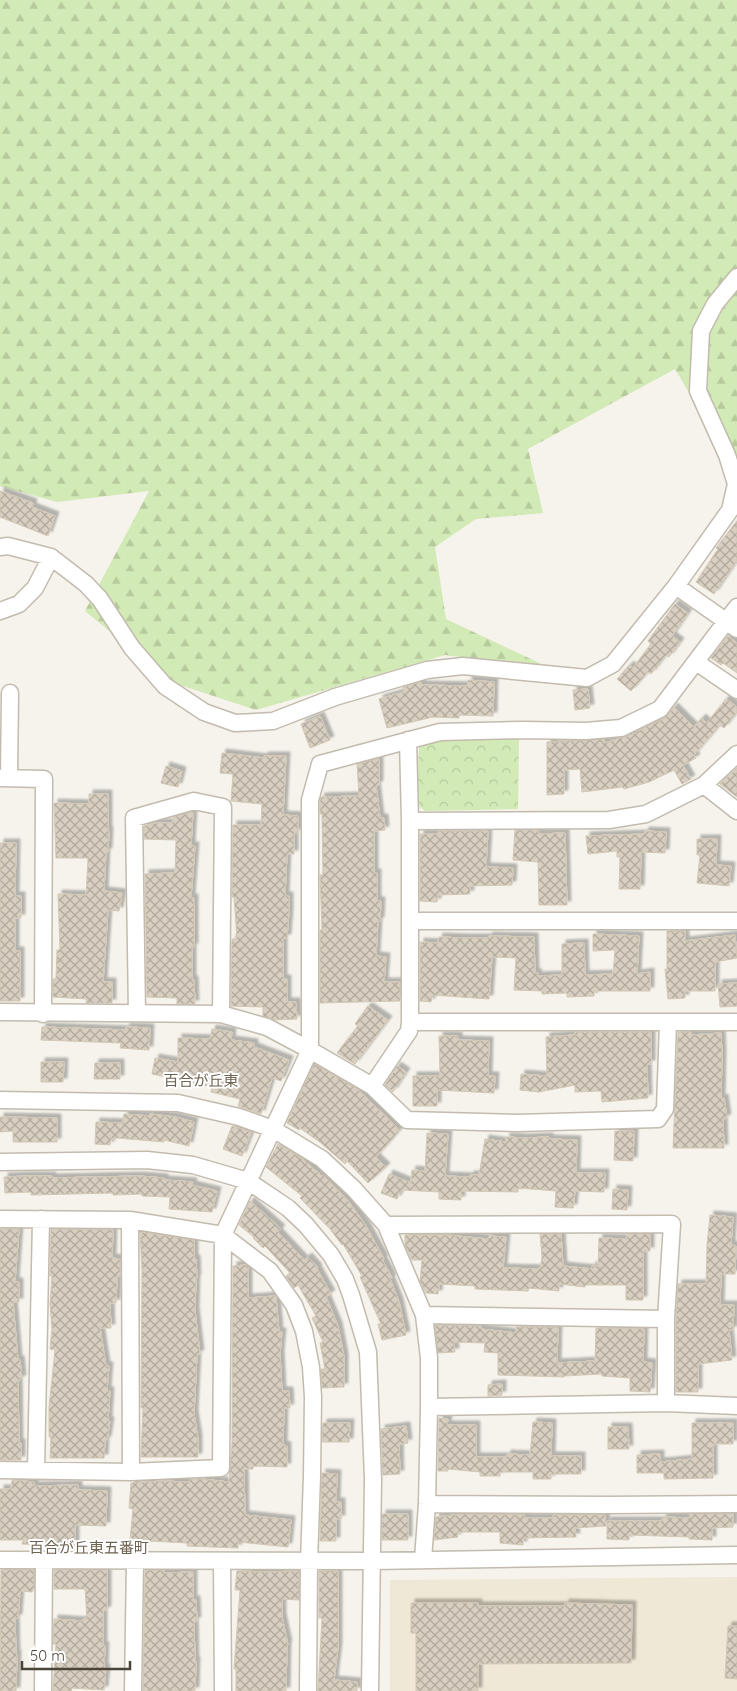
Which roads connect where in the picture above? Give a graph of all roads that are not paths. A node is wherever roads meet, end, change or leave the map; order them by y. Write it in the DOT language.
graph roads {
  1 [pos="737,277"];
  2 [pos="0,547"];
  3 [pos="51,556"];
  4 [pos="676,586"];
  5 [pos="737,607"];
  6 [pos="0,611"];
  7 [pos="732,626"];
  8 [pos="696,662"];
  9 [pos="737,690"];
  10 [pos="10,693"];
  11 [pos="408,740"];
  12 [pos="737,754"];
  13 [pos="5,778"];
  14 [pos="704,786"];
  15 [pos="737,812"];
  16 [pos="410,821"];
  17 [pos="410,921"];
  18 [pos="737,921"];
  19 [pos="0,1012"];
  20 [pos="137,1013"];
  21 [pos="43,1014"];
  22 [pos="221,1014"];
  23 [pos="410,1022"];
  24 [pos="737,1022"];
  25 [pos="668,1023"];
  26 [pos="310,1050"];
  27 [pos="372,1086"];
  28 [pos="0,1100"];
  29 [pos="274,1129"];
  30 [pos="0,1162"];
  31 [pos="248,1181"];
  32 [pos="0,1219"];
  33 [pos="41,1219"];
  34 [pos="130,1220"];
  35 [pos="386,1225"];
  36 [pos="223,1235"];
  37 [pos="424,1315"];
  38 [pos="666,1319"];
  39 [pos="666,1403"];
  40 [pos="737,1406"];
  41 [pos="429,1407"];
  42 [pos="0,1470"];
  43 [pos="36,1471"];
  44 [pos="131,1472"];
  45 [pos="427,1504"];
  46 [pos="737,1504"];
  47 [pos="737,1555"];
  48 [pos="0,1560"];
  49 [pos="423,1560"];
  50 [pos="44,1561"];
  51 [pos="135,1561"];
  52 [pos="371,1561"];
  53 [pos="222,1562"];
  54 [pos="309,1562"];
  55 [pos="43,1691"];
  56 [pos="133,1691"];
  57 [pos="223,1691"];
  58 [pos="308,1691"];
  59 [pos="370,1691"];
  1 -- 4 [label="street"];
  2 -- 3 [label="street"];
  3 -- 4 [label="street"];
  3 -- 6 [label="street"];
  4 -- 7 [label="street"];
  5 -- 7 [label="street"];
  7 -- 8 [label="street"];
  8 -- 9 [label="street"];
  8 -- 11 [label="street"];
  10 -- 13 [label="street"];
  11 -- 16 [label="street"];
  11 -- 26 [label="street"];
  12 -- 14 [label="street"];
  13 -- 21 [label="street"];
  14 -- 15 [label="street"];
  14 -- 16 [label="street"];
  16 -- 17 [label="street"];
  17 -- 18 [label="street"];
  17 -- 23 [label="street"];
  19 -- 21 [label="street"];
  20 -- 21 [label="street"];
  20 -- 22 [label="street"];
  20 -- 22 [label="street"];
  22 -- 26 [label="street"];
  23 -- 25 [label="street"];
  23 -- 27 [label="street"];
  24 -- 25 [label="street"];
  25 -- 27 [label="street"];
  26 -- 27 [label="street"];
  26 -- 29 [label="street"];
  28 -- 29 [label="street"];
  29 -- 31 [label="street"];
  29 -- 35 [label="street"];
  30 -- 31 [label="street"];
  31 -- 36 [label="street"];
  31 -- 52 [label="street"];
  32 -- 33 [label="street"];
  33 -- 34 [label="street"];
  33 -- 43 [label="street"];
  34 -- 36 [label="street"];
  34 -- 44 [label="street"];
  35 -- 37 [label="street"];
  35 -- 38 [label="street"];
  36 -- 44 [label="street"];
  36 -- 54 [label="street"];
  37 -- 38 [label="street"];
  37 -- 41 [label="street"];
  38 -- 39 [label="street"];
  39 -- 40 [label="street"];
  39 -- 41 [label="street"];
  41 -- 45 [label="street"];
  42 -- 43 [label="street"];
  43 -- 44 [label="street"];
  45 -- 46 [label="street"];
  45 -- 49 [label="street"];
  47 -- 49 [label="street"];
  48 -- 50 [label="street"];
  49 -- 52 [label="street"];
  50 -- 51 [label="street"];
  50 -- 55 [label="street"];
  51 -- 53 [label="street"];
  51 -- 56 [label="street"];
  52 -- 54 [label="street"];
  52 -- 59 [label="street"];
  53 -- 54 [label="street"];
  53 -- 57 [label="street"];
  54 -- 58 [label="street"];
}
